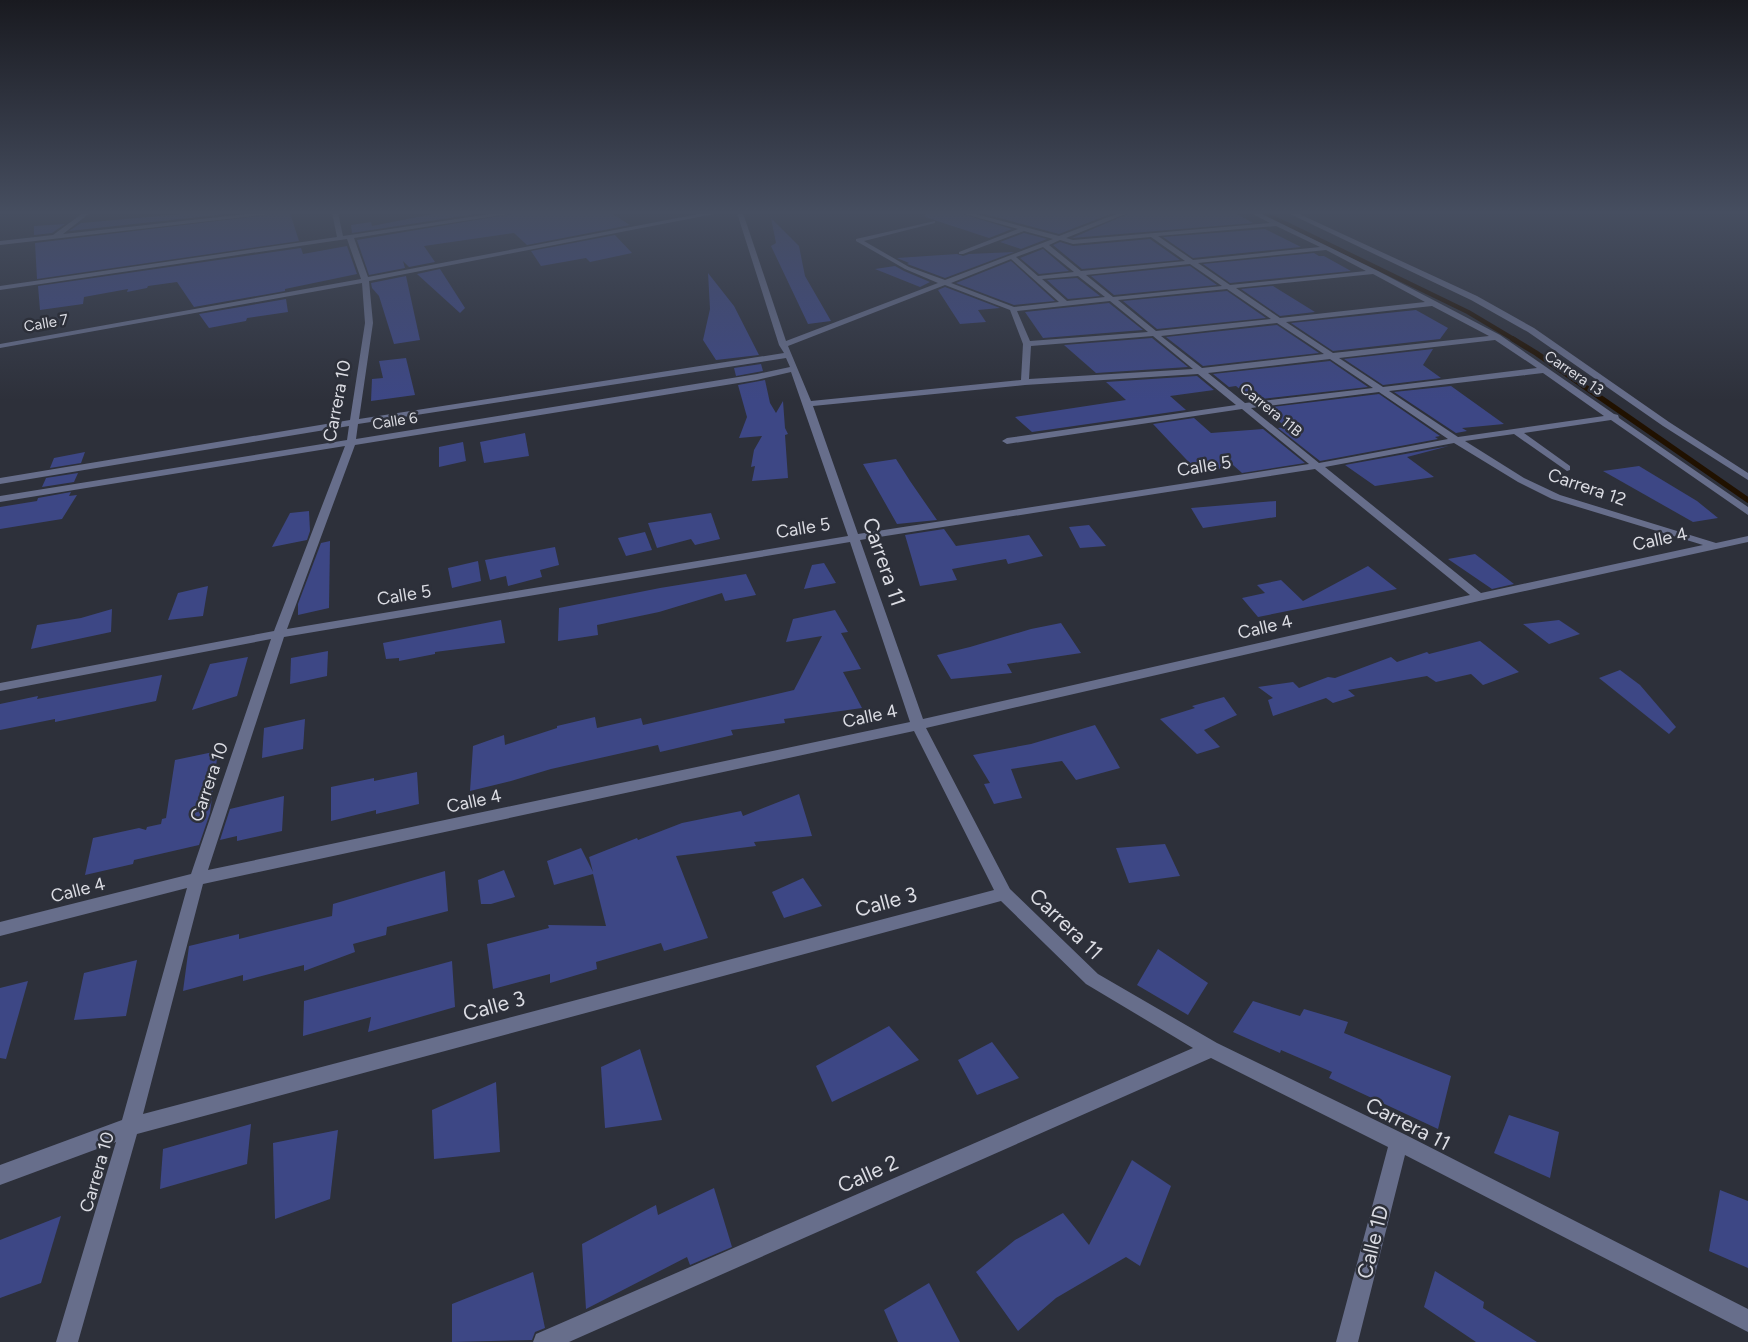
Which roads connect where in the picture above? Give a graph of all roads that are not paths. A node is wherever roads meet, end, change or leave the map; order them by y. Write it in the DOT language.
graph roads {
  1 [pos="86,276"];
  2 [pos="363,276"];
  3 [pos="388,276"];
  4 [pos="761,276"];
  5 [pos="926,276"];
  6 [pos="964,276"];
  7 [pos="1033,276"];
  8 [pos="1056,276"];
  9 [pos="1082,276"];
  10 [pos="1212,276"];
  11 [pos="1340,276"];
  12 [pos="1383,276"];
  13 [pos="1426,276"];
  14 [pos="1036,278"];
  15 [pos="365,280"];
  16 [pos="945,283"];
  17 [pos="1229,287"];
  18 [pos="0,288"];
  19 [pos="1112,299"];
  20 [pos="1436,303"];
  21 [pos="1066,304"];
  22 [pos="1013,310"];
  23 [pos="1278,320"];
  24 [pos="1154,334"];
  25 [pos="1497,337"];
  26 [pos="1027,344"];
  27 [pos="0,346"];
  28 [pos="1331,356"];
  29 [pos="789,357"];
  30 [pos="1544,370"];
  31 [pos="1200,371"];
  32 [pos="1025,382"];
  33 [pos="1380,389"];
  34 [pos="808,404"];
  35 [pos="1244,406"];
  36 [pos="1615,417"];
  37 [pos="354,422"];
  38 [pos="1518,432"];
  39 [pos="1456,440"];
  40 [pos="1008,441"];
  41 [pos="351,442"];
  42 [pos="1317,466"];
  43 [pos="1568,468"];
  44 [pos="1748,477"];
  45 [pos="0,481"];
  46 [pos="0,500"];
  47 [pos="1748,512"];
  48 [pos="854,538"];
  49 [pos="1748,539"];
  50 [pos="1716,546"];
  51 [pos="1479,597"];
  52 [pos="279,634"];
  53 [pos="0,686"];
  54 [pos="918,725"];
  55 [pos="197,879"];
  56 [pos="1004,894"];
  57 [pos="0,929"];
  58 [pos="1211,1049"];
  59 [pos="130,1127"];
  60 [pos="1399,1142"];
  61 [pos="0,1175"];
  62 [pos="1748,1321"];
  63 [pos="68,1342"];
  64 [pos="544,1342"];
  65 [pos="1347,1342"];
  1 -- 18 [label="street"];
  2 -- 15 [label="street, Carrera 10"];
  3 -- 15 [label="street, Calle 7"];
  4 -- 29 [label="street, Carrera 11"];
  5 -- 16 [label="street"];
  6 -- 16 [label="street, Calle 6"];
  7 -- 14 [label="street"];
  8 -- 14 [label="street"];
  9 -- 19 [label="street, Carrera 11B"];
  10 -- 17 [label="street, Carrera 12"];
  11 -- 17 [label="street"];
  12 -- 20 [label="street, Carrera 13"];
  13 -- 44 [label="street"];
  14 -- 21 [label="street"];
  15 -- 27 [label="street, Calle 7"];
  15 -- 37 [label="street, Carrera 10"];
  16 -- 22 [label="street"];
  16 -- 29 [label="street, Calle 6"];
  17 -- 19 [label="street"];
  17 -- 23 [label="street, Carrera 12"];
  19 -- 21 [label="street"];
  19 -- 24 [label="street, Carrera 11B"];
  20 -- 23 [label="street"];
  20 -- 25 [label="street, Carrera 13"];
  21 -- 22 [label="street"];
  22 -- 26 [label="street"];
  23 -- 24 [label="street"];
  23 -- 28 [label="street, Carrera 12"];
  24 -- 26 [label="street"];
  24 -- 31 [label="street, Carrera 11B"];
  25 -- 28 [label="street"];
  25 -- 30 [label="street, Carrera 13"];
  26 -- 32 [label="street"];
  28 -- 31 [label="street"];
  28 -- 33 [label="street, Carrera 12"];
  29 -- 34 [label="street, Carrera 11"];
  29 -- 37 [label="street, Calle 6"];
  29 -- 41 [label="street, Calle 6"];
  30 -- 33 [label="street"];
  30 -- 36 [label="street, Carrera 13"];
  31 -- 32 [label="street"];
  31 -- 35 [label="street, Carrera 11B"];
  32 -- 34 [label="street"];
  33 -- 35 [label="street"];
  33 -- 39 [label="street, Carrera 12"];
  34 -- 48 [label="street, Carrera 11"];
  35 -- 40 [label="street"];
  35 -- 42 [label="street, Carrera 11B"];
  36 -- 38 [label="street, Calle 5"];
  36 -- 47 [label="street, Carrera 13"];
  37 -- 41 [label="street, Carrera 10"];
  37 -- 45 [label="street, Calle 6"];
  38 -- 39 [label="street, Calle 5"];
  38 -- 43 [label="street"];
  39 -- 42 [label="street, Calle 5"];
  39 -- 50 [label="street, Carrera 12"];
  41 -- 46 [label="street, Calle 6"];
  41 -- 52 [label="street, Carrera 10"];
  42 -- 48 [label="street, Calle 5"];
  42 -- 51 [label="street, Carrera 11B"];
  48 -- 52 [label="street, Calle 5"];
  48 -- 54 [label="street, Carrera 11"];
  49 -- 50 [label="street, Calle 4"];
  50 -- 51 [label="street, Calle 4"];
  51 -- 54 [label="street, Calle 4"];
  52 -- 53 [label="street, Calle 5"];
  52 -- 55 [label="street, Carrera 10"];
  54 -- 55 [label="street, Calle 4"];
  54 -- 56 [label="street, Carrera 11"];
  55 -- 57 [label="street, Calle 4"];
  55 -- 59 [label="street, Carrera 10"];
  56 -- 58 [label="street, Carrera 11"];
  56 -- 59 [label="street, Calle 3"];
  58 -- 60 [label="street, Carrera 11"];
  58 -- 64 [label="street, Calle 2"];
  59 -- 61 [label="street, Calle 3"];
  59 -- 63 [label="street, Carrera 10"];
  60 -- 62 [label="street, Carrera 11"];
  60 -- 65 [label="street, Calle 1D"];
}
